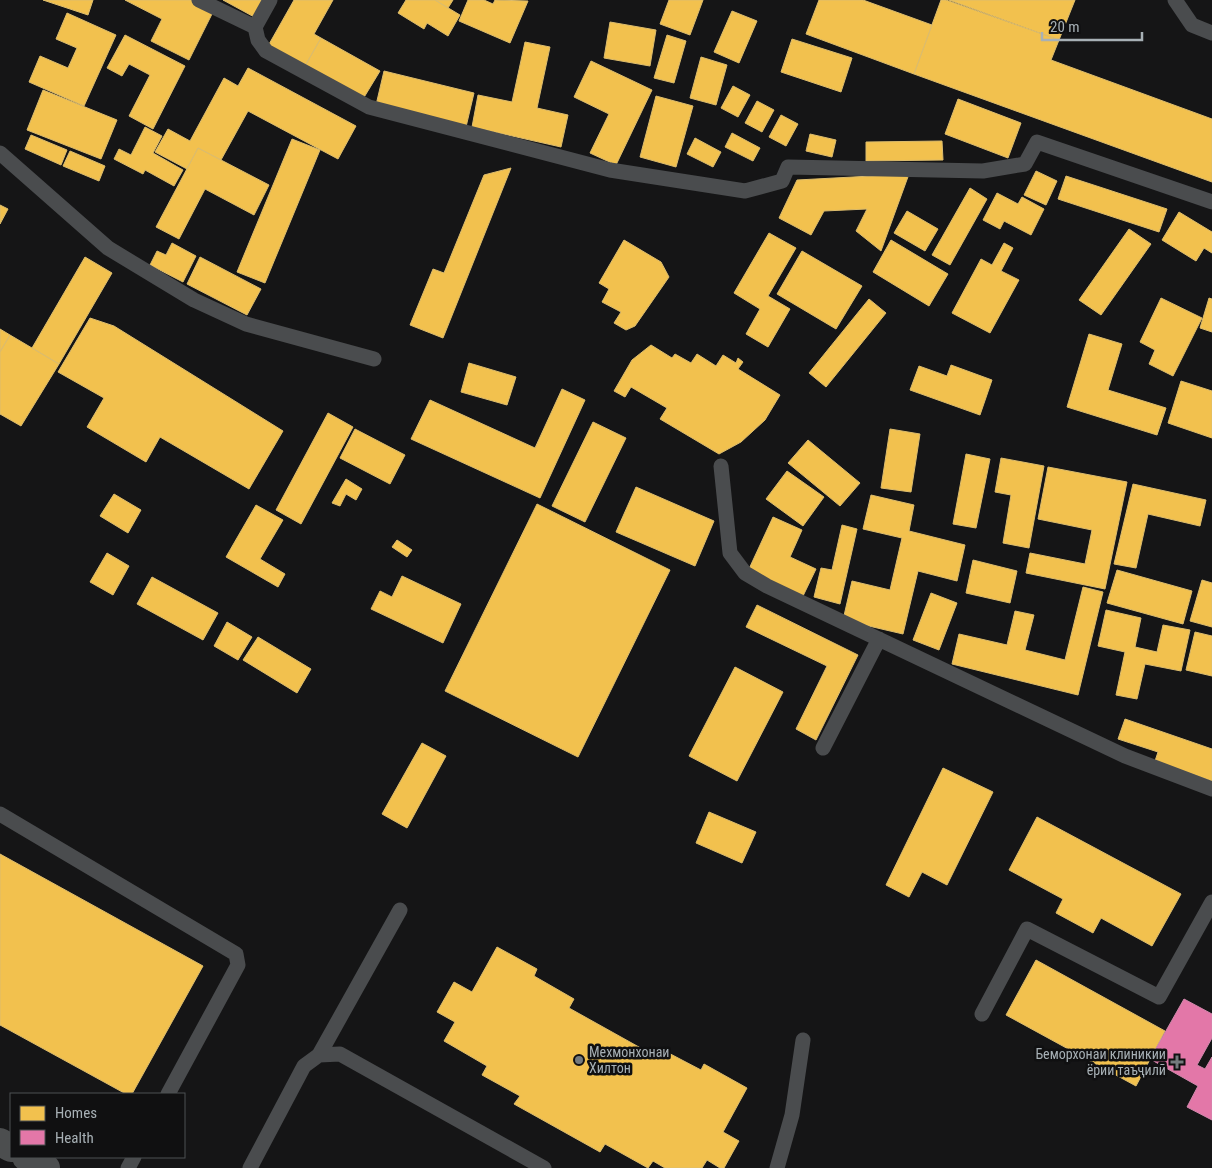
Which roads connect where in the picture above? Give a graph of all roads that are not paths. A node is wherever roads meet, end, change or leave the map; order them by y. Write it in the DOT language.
graph roads {
  1 [pos="199,0"];
  2 [pos="270,0"];
  3 [pos="1174,0"];
  4 [pos="254,27"];
  5 [pos="1212,33"];
  6 [pos="0,152"];
  7 [pos="1212,202"];
  8 [pos="374,359"];
  9 [pos="720,466"];
  10 [pos="879,639"];
  11 [pos="823,748"];
  12 [pos="1212,790"];
  13 [pos="0,814"];
  14 [pos="1212,902"];
  15 [pos="400,910"];
  16 [pos="982,1014"];
  17 [pos="804,1040"];
  18 [pos="319,1055"];
  19 [pos="169,1093"];
  20 [pos="28,1158"];
  21 [pos="252,1167"];
  22 [pos="46,1168"];
  23 [pos="544,1168"];
  24 [pos="777,1168"];
  1 -- 4 [label="lane"];
  2 -- 4 [label="lane"];
  3 -- 5 [label="lane"];
  4 -- 7 [label="lane"];
  6 -- 8 [label="lane"];
  9 -- 10 [label="lane"];
  10 -- 11 [label="lane"];
  10 -- 12 [label="lane"];
  13 -- 19 [label="lane"];
  14 -- 16 [label="lane"];
  15 -- 18 [label="lane"];
  17 -- 24 [label="lane"];
  18 -- 21 [label="lane"];
  18 -- 23 [label="lane"];
  20 -- 22 [label="highway"];
}
